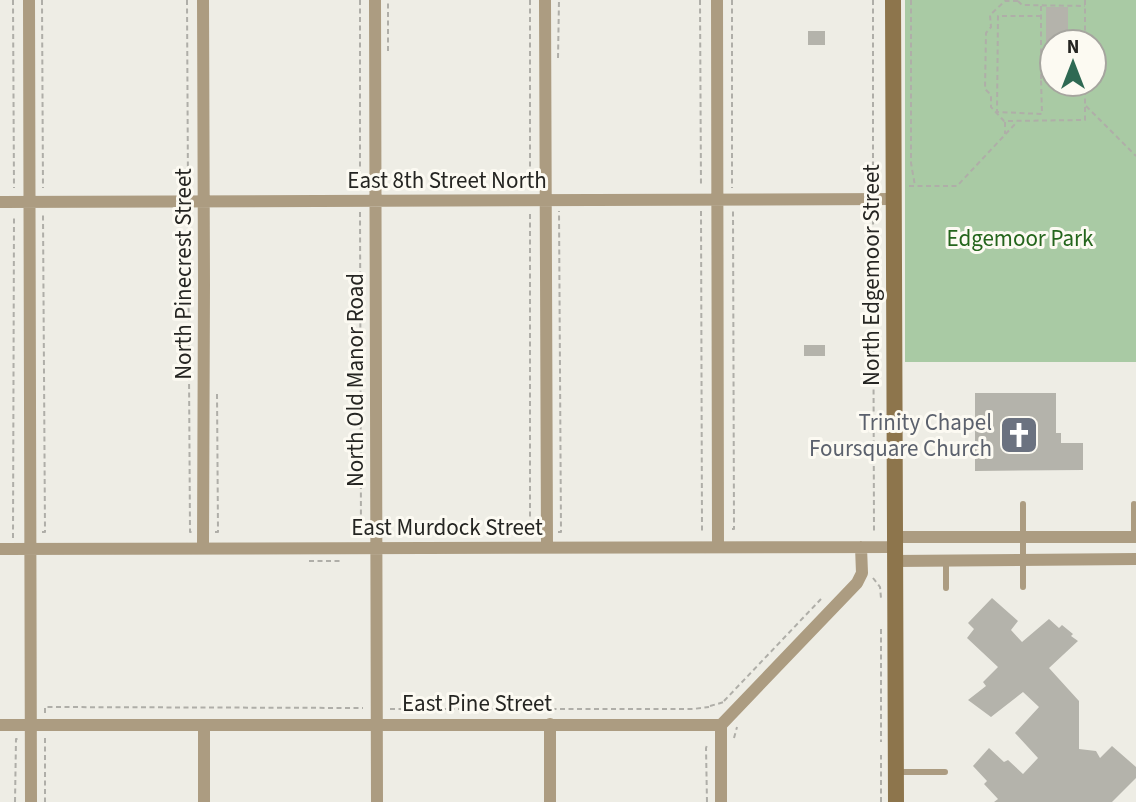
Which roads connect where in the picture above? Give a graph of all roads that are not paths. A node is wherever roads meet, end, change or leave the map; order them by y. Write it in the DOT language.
graph roads {
  1 [pos="29,0"];
  2 [pos="203,0"];
  3 [pos="375,0"];
  4 [pos="545,0"];
  5 [pos="717,0"];
  6 [pos="893,0"];
  7 [pos="894,192"];
  8 [pos="546,200"];
  9 [pos="717,200"];
  10 [pos="29,201"];
  11 [pos="204,201"];
  12 [pos="375,201"];
  13 [pos="0,202"];
  14 [pos="1023,504"];
  15 [pos="1134,504"];
  16 [pos="1023,537"];
  17 [pos="1135,537"];
  18 [pos="547,547"];
  19 [pos="718,547"];
  20 [pos="867,547"];
  21 [pos="203,548"];
  22 [pos="377,548"];
  23 [pos="895,548"];
  24 [pos="7,549"];
  25 [pos="30,549"];
  26 [pos="1136,559"];
  27 [pos="1023,560"];
  28 [pos="946,561"];
  29 [pos="1023,587"];
  30 [pos="946,588"];
  31 [pos="377,724"];
  32 [pos="550,724"];
  33 [pos="0,725"];
  34 [pos="31,725"];
  35 [pos="204,725"];
  36 [pos="721,725"];
  37 [pos="896,772"];
  38 [pos="945,772"];
  39 [pos="31,802"];
  40 [pos="204,802"];
  41 [pos="377,802"];
  42 [pos="550,802"];
  43 [pos="721,802"];
  44 [pos="896,802"];
  1 -- 10 [label="street"];
  2 -- 11 [label="street, North Pinecrest Street"];
  3 -- 12 [label="street, North Old Manor Road"];
  4 -- 8 [label="street"];
  5 -- 9 [label="street"];
  6 -- 7 [label="street, North Edgemoor Street"];
  7 -- 9 [label="street, East 8th Street North"];
  7 -- 23 [label="street, North Edgemoor Street"];
  8 -- 9 [label="street, East 8th Street North"];
  8 -- 12 [label="street, East 8th Street North"];
  8 -- 18 [label="street"];
  9 -- 19 [label="street"];
  10 -- 11 [label="street, East 8th Street North"];
  10 -- 13 [label="street, East 8th Street North"];
  10 -- 25 [label="street"];
  11 -- 12 [label="street, East 8th Street North"];
  11 -- 21 [label="street, North Pinecrest Street"];
  12 -- 22 [label="street, North Old Manor Road"];
  14 -- 16 [label="lane"];
  15 -- 17 [label="lane"];
  16 -- 17 [label="street"];
  16 -- 23 [label="street"];
  16 -- 27 [label="lane"];
  18 -- 19 [label="street, East Murdock Street"];
  18 -- 22 [label="street, East Murdock Street"];
  19 -- 20 [label="street, East Murdock Street"];
  20 -- 23 [label="street, East Murdock Street"];
  20 -- 36 [label="street"];
  21 -- 22 [label="street, East Murdock Street"];
  21 -- 25 [label="street, East Murdock Street"];
  22 -- 31 [label="street, North Old Manor Road"];
  23 -- 28 [label="street"];
  23 -- 37 [label="street, North Edgemoor Street"];
  24 -- 25 [label="street, East Murdock Street"];
  25 -- 34 [label="street"];
  26 -- 27 [label="street"];
  27 -- 28 [label="street"];
  27 -- 29 [label="lane"];
  28 -- 30 [label="lane"];
  31 -- 32 [label="street, East Pine Street"];
  31 -- 35 [label="street, East Pine Street"];
  31 -- 41 [label="street, North Old Manor Road"];
  32 -- 36 [label="street, East Pine Street"];
  32 -- 42 [label="street"];
  33 -- 34 [label="street, East Pine Street"];
  34 -- 35 [label="street, East Pine Street"];
  34 -- 39 [label="street"];
  35 -- 40 [label="street"];
  36 -- 43 [label="street"];
  37 -- 38 [label="lane"];
  37 -- 44 [label="street, North Edgemoor Street"];
}
